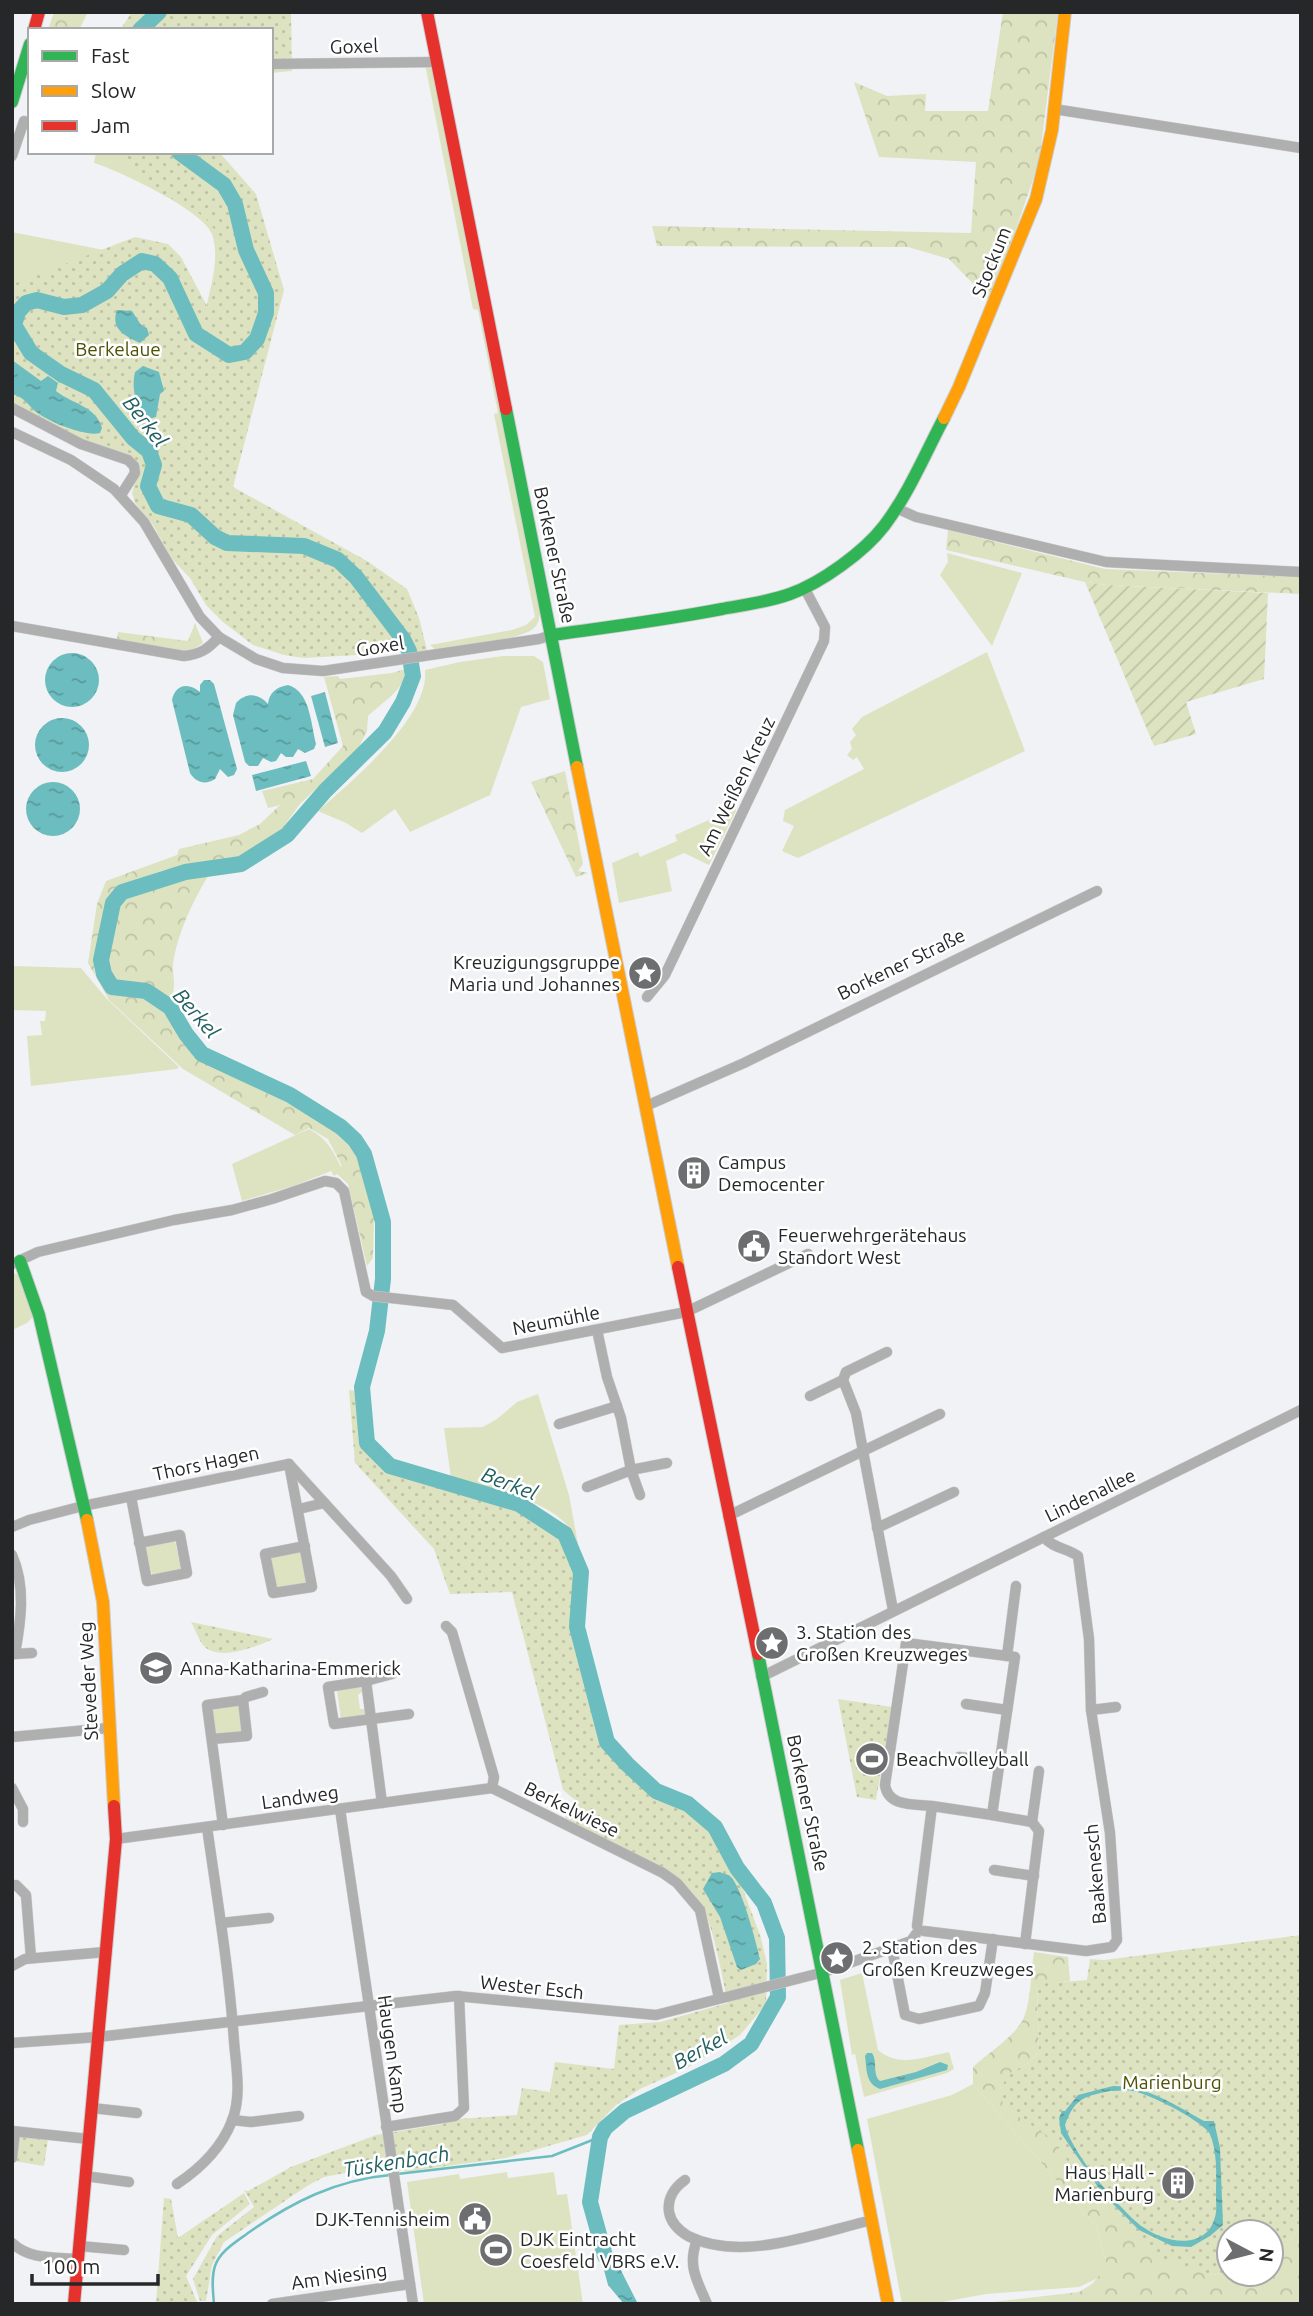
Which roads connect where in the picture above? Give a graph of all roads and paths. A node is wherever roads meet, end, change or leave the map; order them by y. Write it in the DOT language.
graph roads {
  1 [pos="428,12"];
  2 [pos="1065,12"];
  3 [pos="28,50"];
  4 [pos="437,62"];
  5 [pos="273,64"];
  6 [pos="12,102"];
  7 [pos="1054,109"];
  8 [pos="24,121"];
  9 [pos="1301,148"];
  10 [pos="12,156"];
  11 [pos="12,408"];
  12 [pos="12,432"];
  13 [pos="121,495"];
  14 [pos="896,508"];
  15 [pos="1301,572"];
  16 [pos="804,587"];
  17 [pos="12,626"];
  18 [pos="552,635"];
  19 [pos="219,637"];
  20 [pos="1097,891"];
  21 [pos="647,997"];
  22 [pos="646,1105"];
  23 [pos="808,1254"];
  24 [pos="16,1262"];
  25 [pos="686,1312"];
  26 [pos="597,1330"];
  27 [pos="887,1352"];
  28 [pos="843,1380"];
  29 [pos="810,1396"];
  30 [pos="617,1406"];
  31 [pos="1301,1410"];
  32 [pos="940,1413"];
  33 [pos="559,1424"];
  34 [pos="863,1451"];
  35 [pos="667,1463"];
  36 [pos="289,1464"];
  37 [pos="632,1470"];
  38 [pos="587,1487"];
  39 [pos="954,1492"];
  40 [pos="640,1495"];
  41 [pos="131,1497"];
  42 [pos="324,1503"];
  43 [pos="83,1506"];
  44 [pos="299,1509"];
  45 [pos="728,1516"];
  46 [pos="12,1527"];
  47 [pos="877,1528"];
  48 [pos="1044,1537"];
  49 [pos="139,1543"];
  50 [pos="305,1546"];
  51 [pos="12,1555"];
  52 [pos="1016,1586"];
  53 [pos="407,1599"];
  54 [pos="893,1610"];
  55 [pos="446,1626"];
  56 [pos="32,1653"];
  57 [pos="13,1654"];
  58 [pos="1007,1656"];
  59 [pos="392,1674"];
  60 [pos="761,1677"];
  61 [pos="366,1681"];
  62 [pos="263,1692"];
  63 [pos="243,1700"];
  64 [pos="966,1704"];
  65 [pos="1116,1707"];
  66 [pos="1007,1710"];
  67 [pos="1091,1710"];
  68 [pos="409,1714"];
  69 [pos="371,1720"];
  70 [pos="109,1728"];
  71 [pos="12,1737"];
  72 [pos="212,1739"];
  73 [pos="958,1757"];
  74 [pos="1000,1762"];
  75 [pos="1039,1771"];
  76 [pos="12,1788"];
  77 [pos="492,1788"];
  78 [pos="382,1803"];
  79 [pos="932,1806"];
  80 [pos="341,1809"];
  81 [pos="992,1815"];
  82 [pos="23,1822"];
  83 [pos="1032,1822"];
  84 [pos="223,1825"];
  85 [pos="207,1828"];
  86 [pos="116,1839"];
  87 [pos="994,1870"];
  88 [pos="1034,1876"];
  89 [pos="16,1885"];
  90 [pos="269,1917"];
  91 [pos="221,1923"];
  92 [pos="919,1930"];
  93 [pos="993,1940"];
  94 [pos="1025,1944"];
  95 [pos="892,1948"];
  96 [pos="105,1952"];
  97 [pos="32,1958"];
  98 [pos="12,1966"];
  99 [pos="824,1972"];
  100 [pos="459,1997"];
  101 [pos="719,1998"];
  102 [pos="368,2006"];
  103 [pos="233,2021"];
  104 [pos="98,2037"];
  105 [pos="12,2043"];
  106 [pos="92,2108"];
  107 [pos="137,2113"];
  108 [pos="299,2116"];
  109 [pos="232,2120"];
  110 [pos="386,2127"];
  111 [pos="14,2132"];
  112 [pos="89,2138"];
  113 [pos="12,2158"];
  114 [pos="85,2176"];
  115 [pos="685,2180"];
  116 [pos="129,2182"];
  117 [pos="177,2185"];
  118 [pos="872,2220"];
  119 [pos="697,2240"];
  120 [pos="12,2243"];
  121 [pos="124,2250"];
  122 [pos="78,2252"];
  123 [pos="410,2284"];
  124 [pos="74,2304"];
  125 [pos="272,2304"];
  126 [pos="413,2304"];
  127 [pos="708,2304"];
  128 [pos="888,2304"];
  1 -- 4 [label="street, Borkener Straße"];
  2 -- 7 [label="street, Stockum"];
  3 -- 6 [label="street"];
  4 -- 5 [label="street, Goxel"];
  4 -- 18 [label="street, Borkener Straße"];
  7 -- 9 [label="street"];
  7 -- 14 [label="street, Stockum"];
  8 -- 10 [label="street"];
  11 -- 13 [label="street"];
  12 -- 13 [label="street, Goxel"];
  13 -- 19 [label="street, Goxel"];
  14 -- 15 [label="street"];
  14 -- 16 [label="street, Stockum"];
  16 -- 18 [label="street, Stockum"];
  16 -- 21 [label="street, Am Weißen Kreuz"];
  17 -- 19 [label="street"];
  18 -- 19 [label="street, Goxel"];
  18 -- 22 [label="street, Borkener Straße"];
  20 -- 22 [label="street, Borkener Straße"];
  22 -- 25 [label="street, Borkener Straße"];
  23 -- 25 [label="street"];
  24 -- 26 [label="street, Neumühle"];
  24 -- 43 [label="street, Steveder Weg"];
  25 -- 26 [label="street, Neumühle"];
  25 -- 45 [label="street, Borkener Straße"];
  26 -- 30 [label="street"];
  27 -- 28 [label="street"];
  28 -- 29 [label="street"];
  28 -- 34 [label="street"];
  30 -- 33 [label="street"];
  30 -- 37 [label="street"];
  31 -- 48 [label="street, Lindenallee"];
  32 -- 34 [label="street"];
  34 -- 45 [label="street"];
  34 -- 47 [label="street"];
  35 -- 37 [label="street"];
  36 -- 41 [label="street, Thors Hagen"];
  36 -- 42 [label="street, Thors Hagen"];
  36 -- 44 [label="street, Thors Hagen"];
  37 -- 38 [label="street"];
  37 -- 40 [label="street"];
  39 -- 47 [label="street"];
  41 -- 43 [label="street, Thors Hagen"];
  41 -- 49 [label="street, Thors Hagen"];
  42 -- 44 [label="street"];
  42 -- 53 [label="street, Thors Hagen"];
  43 -- 46 [label="street, Thors Hagen"];
  43 -- 70 [label="street, Steveder Weg"];
  44 -- 50 [label="street, Thors Hagen"];
  45 -- 60 [label="street, Borkener Straße"];
  47 -- 54 [label="street"];
  48 -- 54 [label="street, Lindenallee"];
  48 -- 67 [label="street, Baakenesch"];
  49 -- 49 [label="street, Thors Hagen"];
  50 -- 50 [label="street, Thors Hagen"];
  51 -- 57 [label="street"];
  52 -- 58 [label="street"];
  54 -- 60 [label="street, Lindenallee"];
  55 -- 77 [label="street"];
  56 -- 57 [label="street"];
  58 -- 66 [label="street"];
  58 -- 79 [label="street"];
  59 -- 61 [label="street"];
  60 -- 99 [label="street, Borkener Straße"];
  61 -- 69 [label="street"];
  61 -- 69 [label="street"];
  62 -- 63 [label="street"];
  63 -- 72 [label="street"];
  63 -- 72 [label="street"];
  64 -- 66 [label="street"];
  65 -- 67 [label="street"];
  66 -- 74 [label="street"];
  67 -- 94 [label="street, Baakenesch"];
  68 -- 69 [label="street"];
  69 -- 78 [label="street"];
  70 -- 71 [label="street"];
  70 -- 86 [label="street, Steveder Weg"];
  72 -- 84 [label="street"];
  73 -- 74 [label="street"];
  74 -- 81 [label="street"];
  75 -- 83 [label="street"];
  76 -- 82 [label="street"];
  77 -- 78 [label="street, Landweg"];
  77 -- 101 [label="street, Berkelwiese"];
  78 -- 80 [label="street, Landweg"];
  79 -- 81 [label="street"];
  79 -- 92 [label="street"];
  80 -- 84 [label="street, Landweg"];
  80 -- 102 [label="street, Haugen Kamp"];
  81 -- 83 [label="street"];
  83 -- 88 [label="street"];
  84 -- 85 [label="street, Landweg"];
  85 -- 86 [label="street, Landweg"];
  85 -- 91 [label="street"];
  86 -- 96 [label="street, Steveder Weg"];
  87 -- 88 [label="street"];
  88 -- 94 [label="street"];
  89 -- 97 [label="street"];
  90 -- 91 [label="street"];
  91 -- 103 [label="street"];
  92 -- 93 [label="street, Baakenesch"];
  92 -- 95 [label="street"];
  93 -- 94 [label="street, Baakenesch"];
  93 -- 95 [label="street"];
  95 -- 99 [label="street"];
  96 -- 97 [label="street"];
  96 -- 104 [label="street, Steveder Weg"];
  97 -- 98 [label="street"];
  99 -- 101 [label="street, Wester Esch"];
  99 -- 118 [label="street, Borkener Straße"];
  100 -- 101 [label="street, Wester Esch"];
  100 -- 102 [label="street, Wester Esch"];
  100 -- 110 [label="street"];
  102 -- 103 [label="street, Wester Esch"];
  102 -- 110 [label="street, Haugen Kamp"];
  103 -- 104 [label="street, Wester Esch"];
  103 -- 109 [label="street"];
  104 -- 105 [label="street, Wester Esch"];
  104 -- 106 [label="street, Steveder Weg"];
  106 -- 107 [label="street"];
  106 -- 112 [label="street, Steveder Weg"];
  108 -- 109 [label="street"];
  109 -- 117 [label="street"];
  110 -- 123 [label="street, Haugen Kamp"];
  111 -- 112 [label="street"];
  111 -- 113 [label="street"];
  112 -- 114 [label="street, Steveder Weg"];
  114 -- 116 [label="street"];
  114 -- 122 [label="street, Steveder Weg"];
  115 -- 119 [label="street"];
  118 -- 119 [label="street"];
  118 -- 128 [label="street, Borkener Straße"];
  119 -- 127 [label="street"];
  120 -- 122 [label="street"];
  121 -- 122 [label="street"];
  122 -- 124 [label="street, Steveder Weg"];
  123 -- 125 [label="street, Am Niesing"];
  123 -- 126 [label="street, Haugen Kamp"];
}
